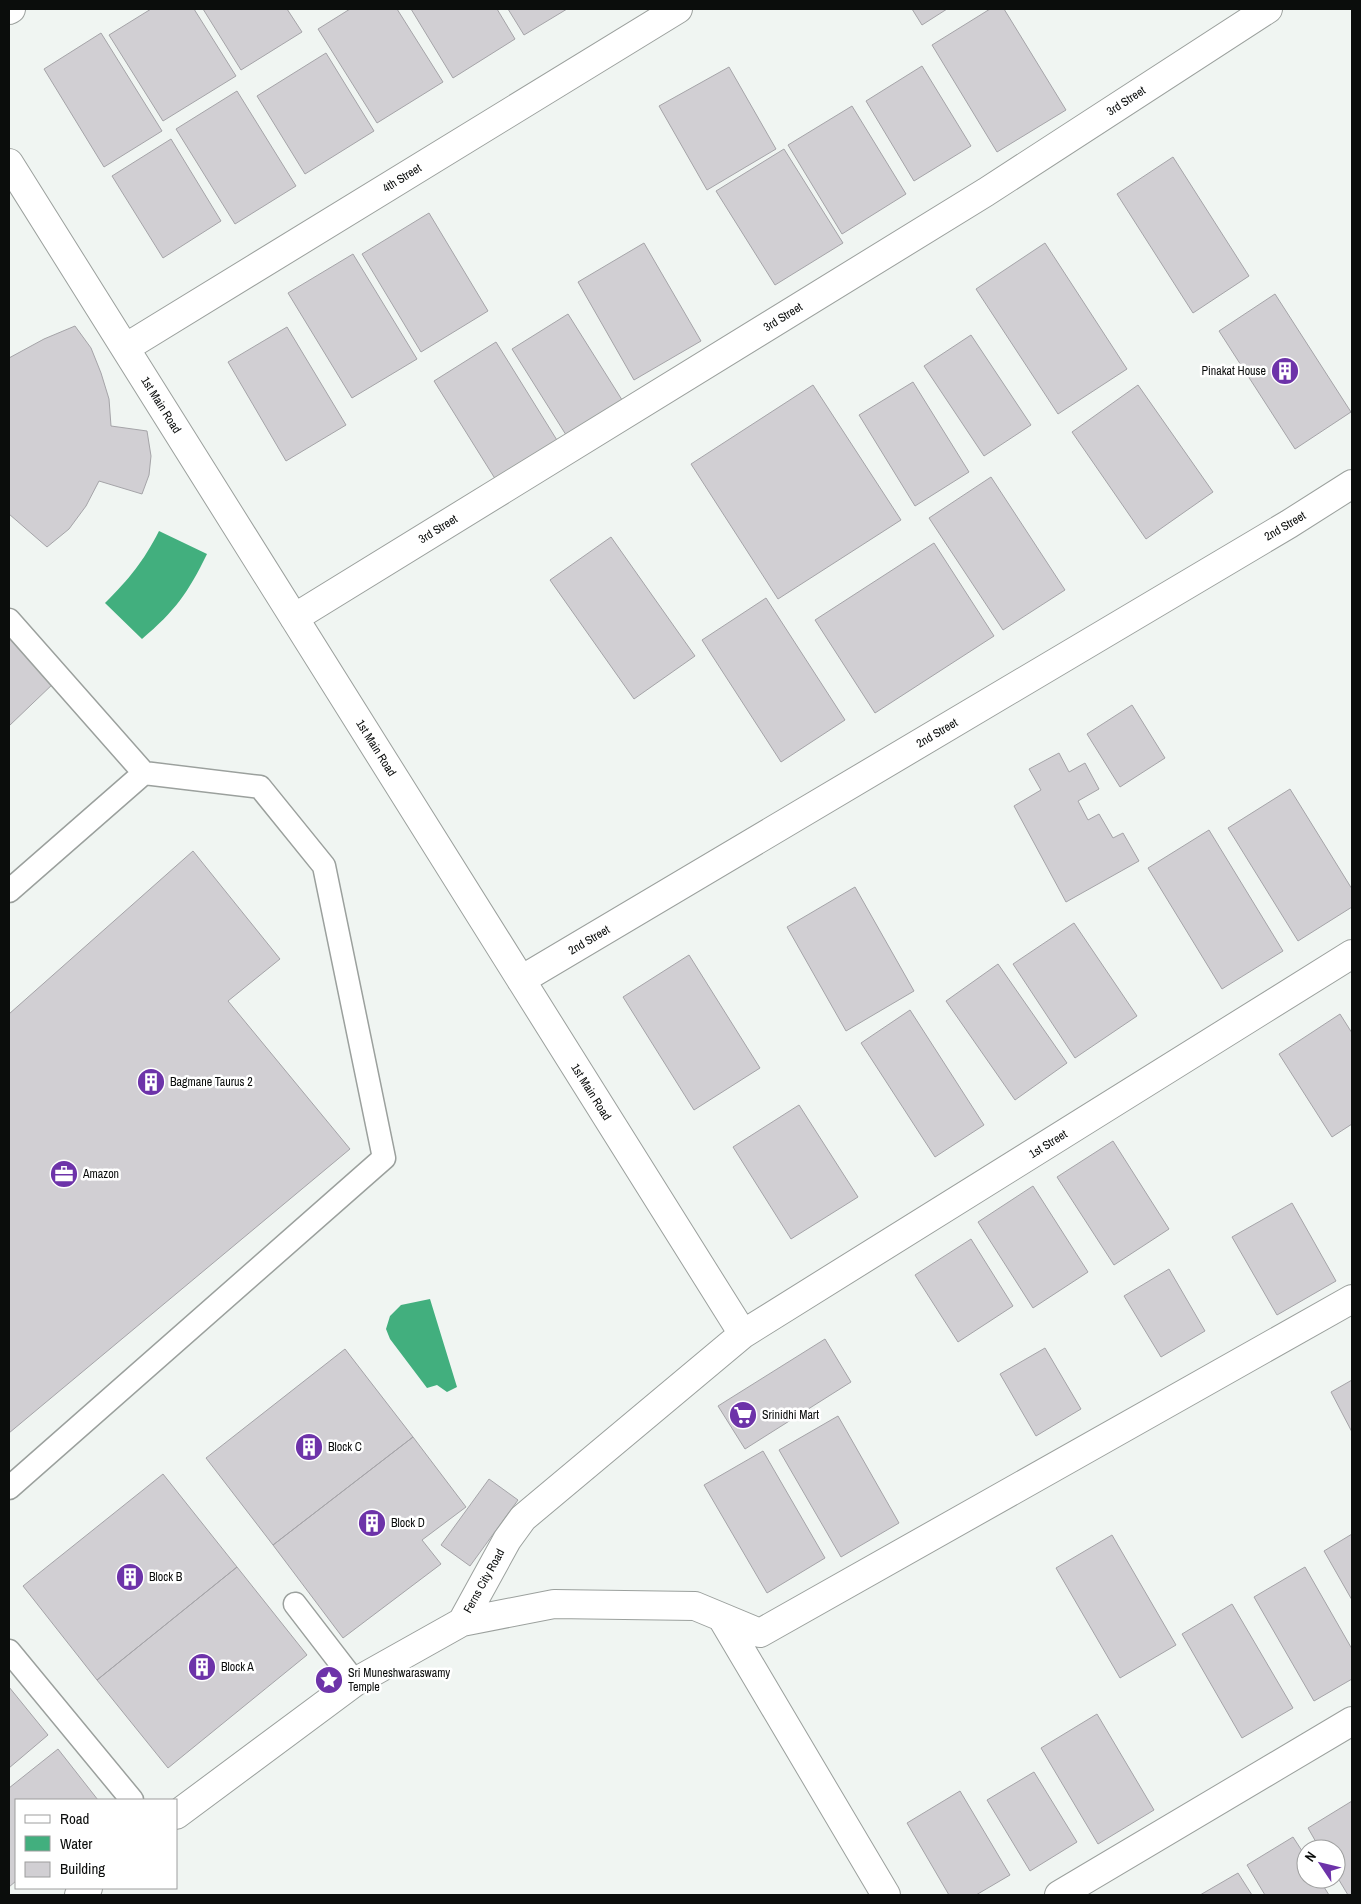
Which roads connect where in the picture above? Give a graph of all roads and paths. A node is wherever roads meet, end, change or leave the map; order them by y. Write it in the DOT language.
graph roads {
  1 [pos="678,9"];
  2 [pos="1268,9"];
  3 [pos="9,163"];
  4 [pos="125,348"];
  5 [pos="1352,484"];
  6 [pos="294,618"];
  7 [pos="9,620"];
  8 [pos="144,773"];
  9 [pos="9,891"];
  10 [pos="1352,954"];
  11 [pos="521,980"];
  12 [pos="1352,1299"];
  13 [pos="743,1334"];
  14 [pos="698,1372"];
  15 [pos="9,1488"];
  16 [pos="295,1604"];
  17 [pos="722,1618"];
  18 [pos="462,1622"];
  19 [pos="9,1651"];
  20 [pos="355,1682"];
  21 [pos="1352,1721"];
  22 [pos="131,1799"];
  23 [pos="178,1814"];
  24 [pos="886,1895"];
  25 [pos="1059,1895"];
  1 -- 4 [label="street, 4th Street"];
  2 -- 6 [label="street, 3rd Street"];
  3 -- 4 [label="street, 1st Main Road"];
  4 -- 6 [label="street, 1st Main Road"];
  5 -- 11 [label="street, 2nd Street"];
  6 -- 11 [label="street, 1st Main Road"];
  7 -- 8 [label="lane"];
  8 -- 9 [label="lane"];
  8 -- 15 [label="lane"];
  10 -- 13 [label="street, 1st Street"];
  11 -- 13 [label="street, 1st Main Road"];
  12 -- 17 [label="street"];
  13 -- 14 [label="street, 1st Street"];
  14 -- 18 [label="street, Ferns City Road"];
  16 -- 20 [label="lane"];
  17 -- 18 [label="street"];
  17 -- 24 [label="street"];
  18 -- 20 [label="street, Ferns City Road"];
  19 -- 22 [label="lane"];
  20 -- 23 [label="street, Ferns City Road"];
  21 -- 25 [label="street"];
}
